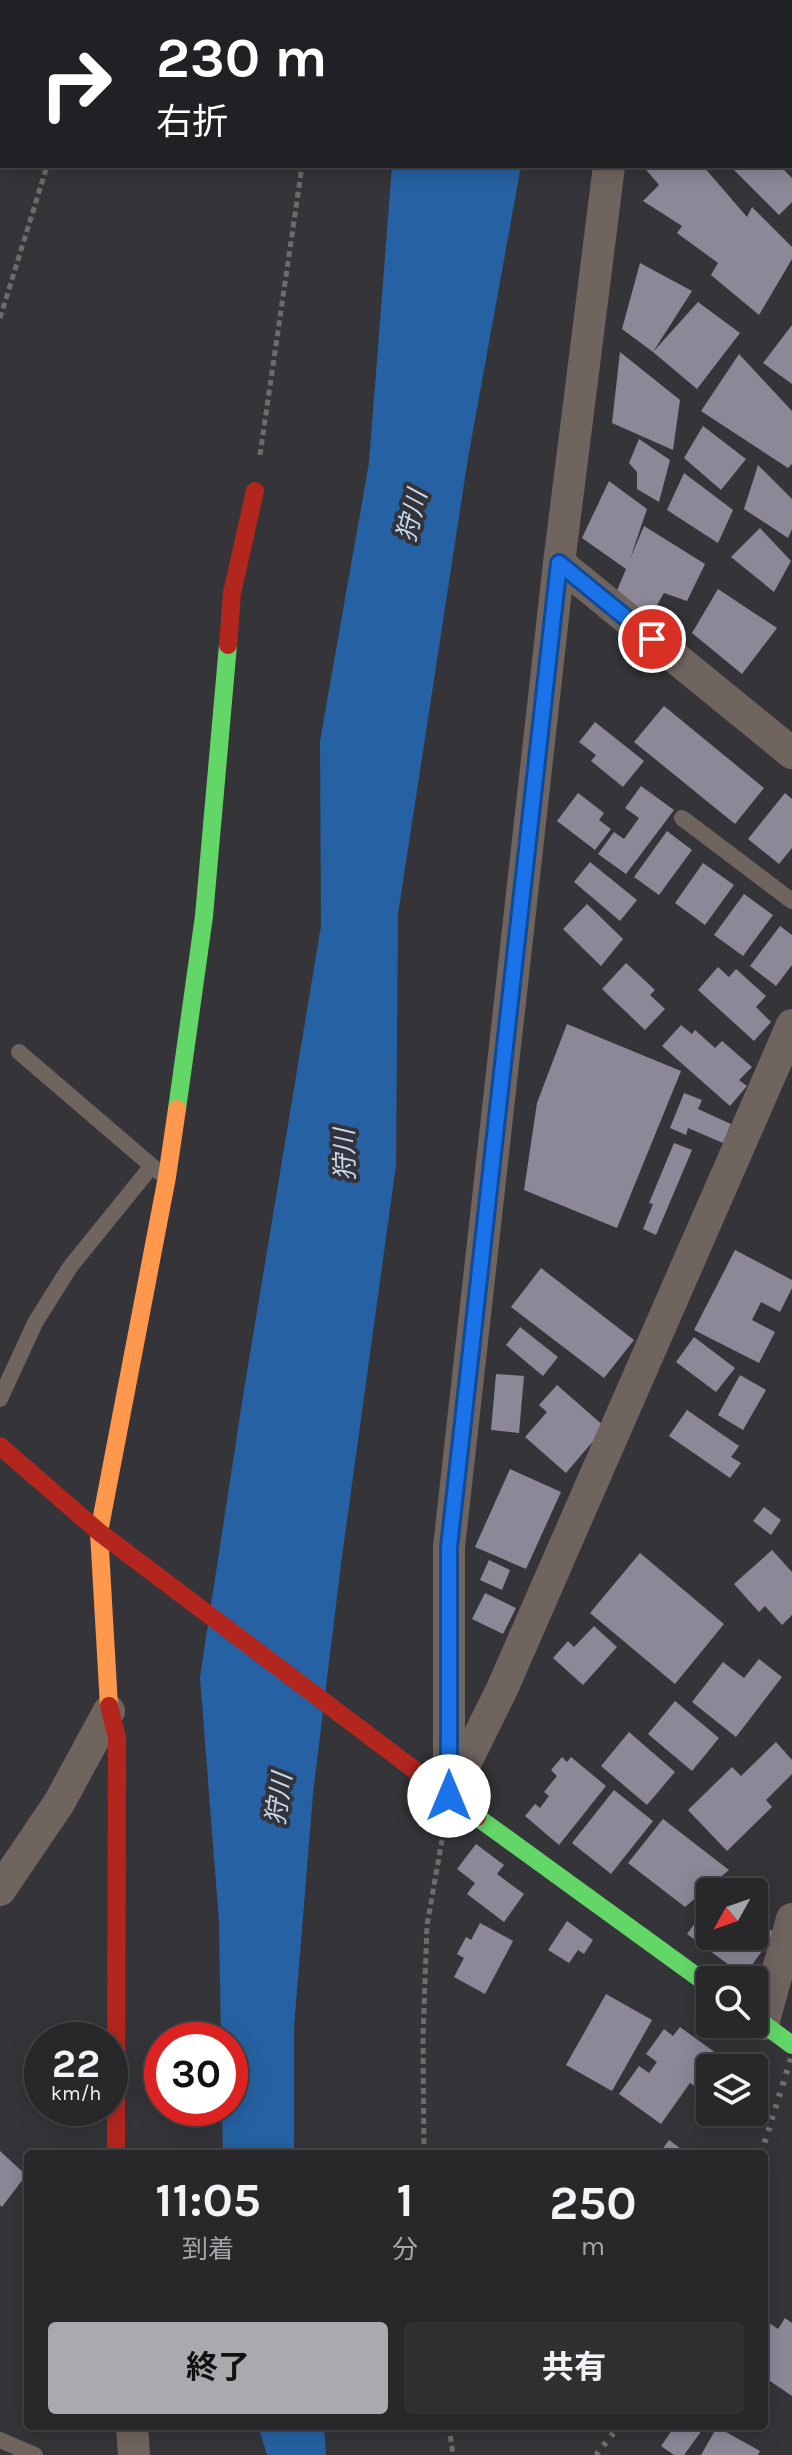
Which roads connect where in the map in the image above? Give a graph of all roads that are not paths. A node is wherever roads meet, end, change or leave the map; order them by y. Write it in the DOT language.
graph roads {
  1 [pos="609,168"];
  2 [pos="255,491"];
  3 [pos="559,563"];
  4 [pos="792,753"];
  5 [pos="682,818"];
  6 [pos="792,901"];
  7 [pos="792,1025"];
  8 [pos="19,1052"];
  9 [pos="159,1172"];
  10 [pos="0,1399"];
  11 [pos="0,1446"];
  12 [pos="99,1532"];
  13 [pos="109,1711"];
  14 [pos="449,1796"];
  15 [pos="0,1890"];
  16 [pos="792,1919"];
  17 [pos="696,1976"];
  18 [pos="768,1993"];
  19 [pos="768,2028"];
  20 [pos="792,2045"];
  21 [pos="116,2150"];
  22 [pos="132,2430"];
  23 [pos="0,2440"];
  24 [pos="35,2455"];
  25 [pos="134,2455"];
  1 -- 3 [label="street"];
  2 -- 9 [label="street"];
  3 -- 4 [label="street"];
  3 -- 14 [label="street"];
  5 -- 6 [label="lane"];
  7 -- 14 [label="street"];
  8 -- 9 [label="lane"];
  9 -- 10 [label="lane"];
  9 -- 12 [label="street"];
  11 -- 12 [label="street"];
  12 -- 13 [label="street"];
  12 -- 14 [label="street"];
  13 -- 15 [label="street"];
  13 -- 21 [label="street"];
  14 -- 17 [label="street"];
  16 -- 18 [label="street"];
  19 -- 20 [label="street"];
  22 -- 25 [label="street"];
  23 -- 24 [label="lane"];
}
